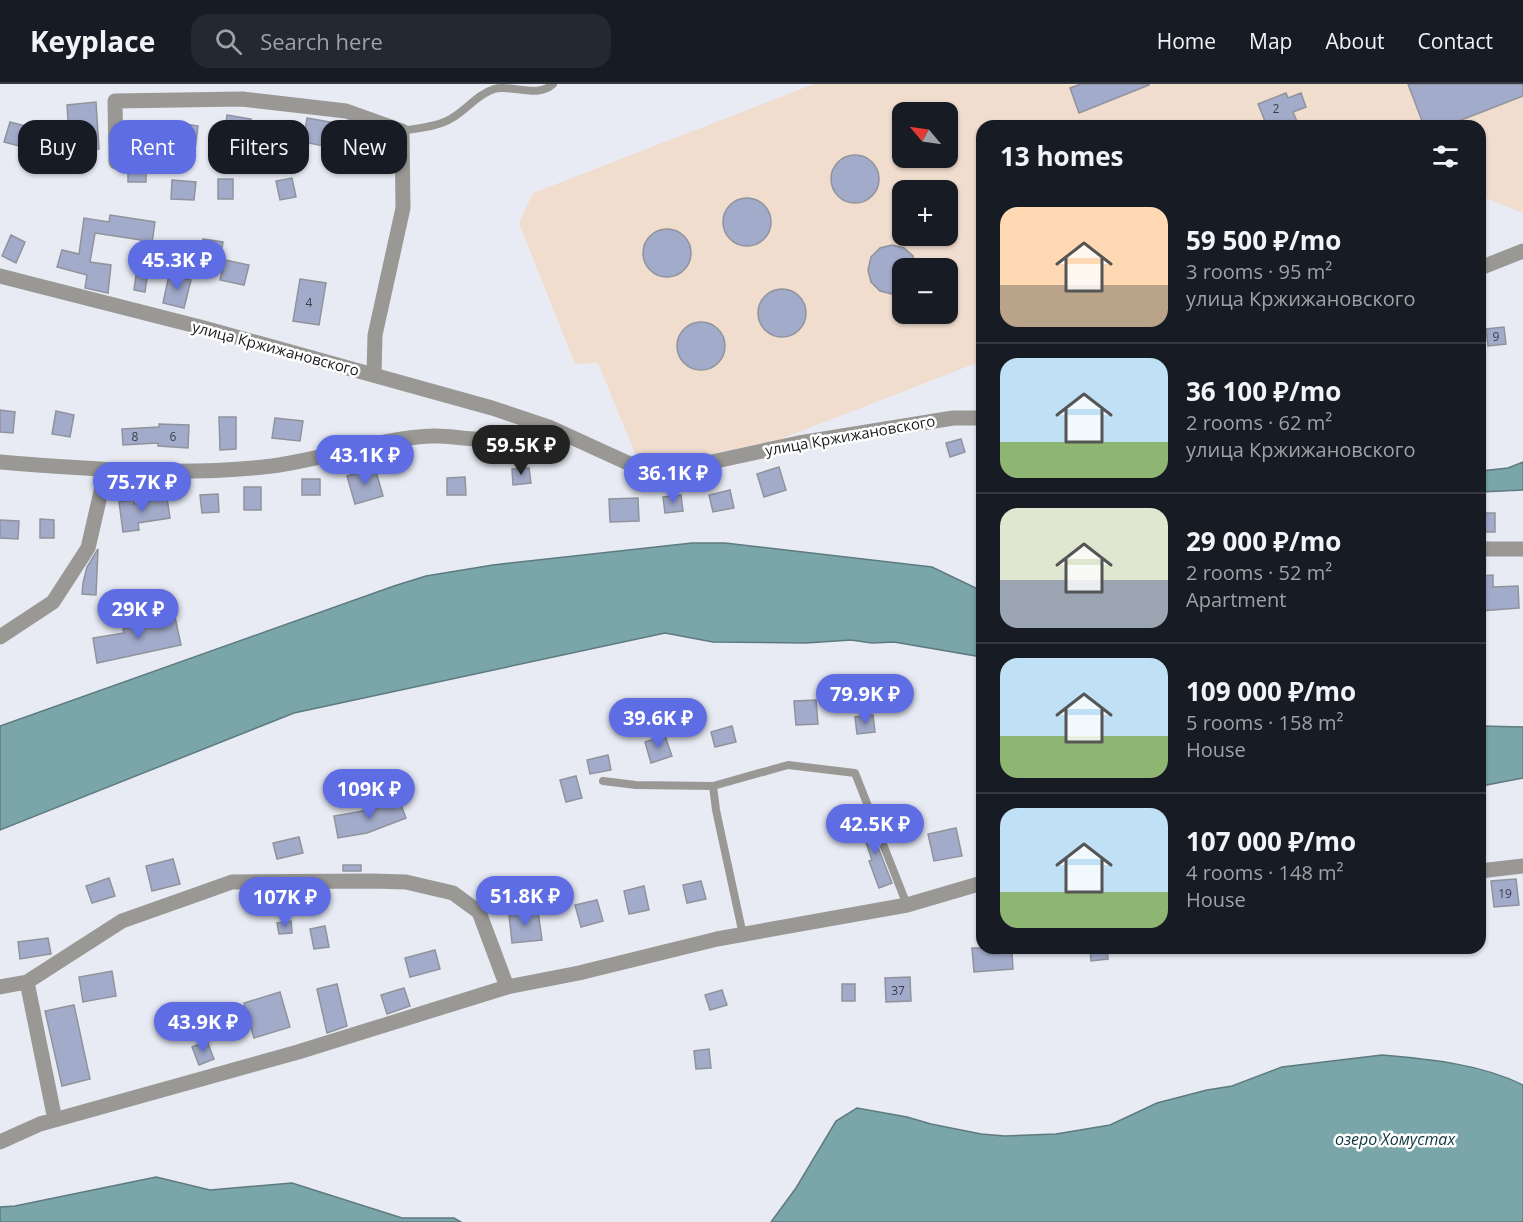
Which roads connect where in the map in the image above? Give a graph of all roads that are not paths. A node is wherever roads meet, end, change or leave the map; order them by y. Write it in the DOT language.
graph roads {
  1 [pos="553,84"];
  2 [pos="115,120"];
  3 [pos="371,120"];
  4 [pos="407,130"];
  5 [pos="403,174"];
  6 [pos="1523,251"];
  7 [pos="1486,266"];
  8 [pos="0,276"];
  9 [pos="374,374"];
  10 [pos="976,418"];
  11 [pos="549,427"];
  12 [pos="0,462"];
  13 [pos="106,470"];
  14 [pos="1486,549"];
  15 [pos="1523,549"];
  16 [pos="0,637"];
  17 [pos="603,781"];
  18 [pos="713,786"];
  19 [pos="1523,866"];
  20 [pos="1486,870"];
  21 [pos="976,885"];
  22 [pos="908,905"];
  23 [pos="743,935"];
  24 [pos="27,982"];
  25 [pos="0,987"];
  26 [pos="507,987"];
  27 [pos="55,1120"];
  28 [pos="0,1142"];
  1 -- 4 [label="lane"];
  2 -- 3 [label="street"];
  5 -- 9 [label="street"];
  6 -- 7 [label="street"];
  8 -- 9 [label="street, улица Кржижановского"];
  9 -- 11 [label="street, улица Кржижановского"];
  10 -- 11 [label="street, улица Кржижановского"];
  11 -- 13 [label="street"];
  12 -- 13 [label="street"];
  13 -- 16 [label="street"];
  14 -- 15 [label="street"];
  17 -- 18 [label="lane"];
  18 -- 22 [label="lane"];
  18 -- 23 [label="lane"];
  19 -- 20 [label="street"];
  21 -- 22 [label="street"];
  22 -- 23 [label="street"];
  23 -- 26 [label="street"];
  24 -- 25 [label="street"];
  24 -- 26 [label="street"];
  24 -- 27 [label="street"];
  26 -- 27 [label="street"];
  27 -- 28 [label="street"];
}
